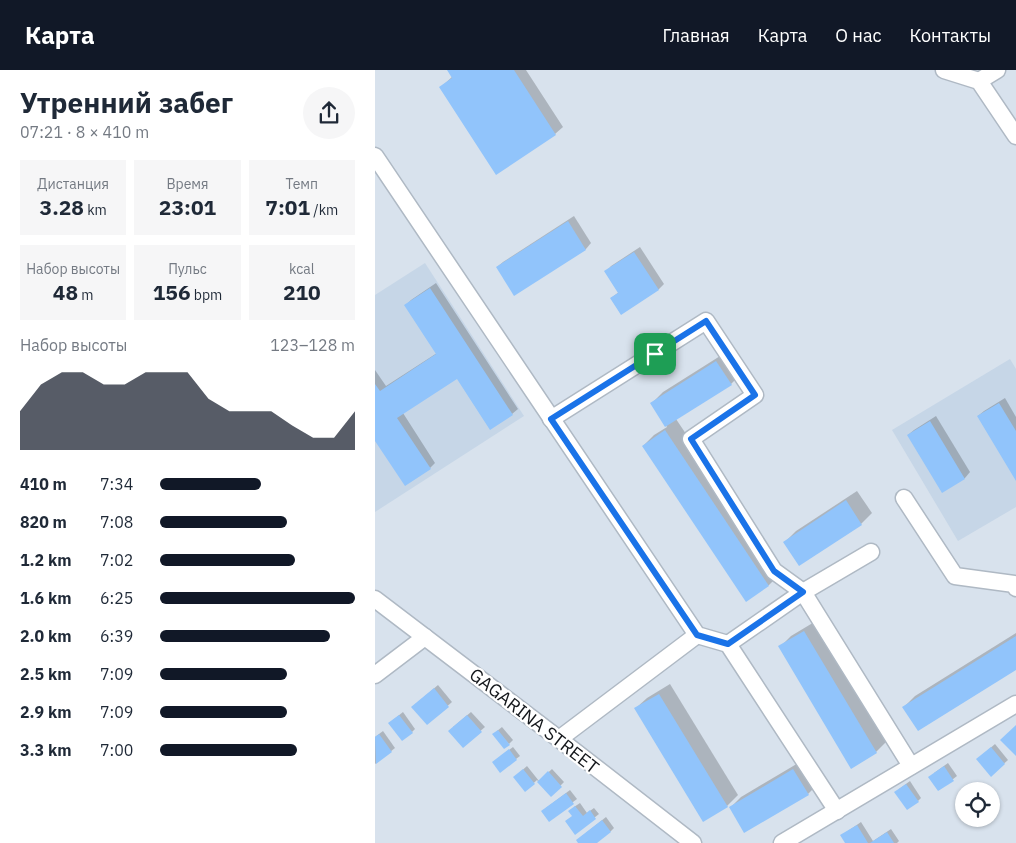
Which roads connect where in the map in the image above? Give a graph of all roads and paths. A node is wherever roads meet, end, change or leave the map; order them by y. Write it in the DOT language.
graph roads {
  1 [pos="944,70"];
  2 [pos="997,70"];
  3 [pos="979,82"];
  4 [pos="1016,136"];
  5 [pos="375,156"];
  6 [pos="551,419"];
  7 [pos="904,498"];
  8 [pos="871,552"];
  9 [pos="1016,588"];
  10 [pos="803,592"];
  11 [pos="375,599"];
  12 [pos="697,635"];
  13 [pos="425,636"];
  14 [pos="728,644"];
  15 [pos="375,675"];
  16 [pos="1016,704"];
  17 [pos="559,739"];
  18 [pos="911,766"];
  19 [pos="837,811"];
  20 [pos="693,843"];
  21 [pos="782,843"];
  1 -- 3 [label="street"];
  2 -- 3 [label="street"];
  3 -- 4 [label="street"];
  5 -- 6 [label="street"];
  6 -- 10 [label="street"];
  6 -- 12 [label="street"];
  7 -- 9 [label="street"];
  8 -- 10 [label="street"];
  10 -- 14 [label="street"];
  10 -- 18 [label="street"];
  11 -- 13 [label="street, GAGARINA STREET"];
  12 -- 14 [label="street"];
  12 -- 17 [label="street"];
  13 -- 15 [label="street"];
  13 -- 17 [label="street, GAGARINA STREET"];
  14 -- 19 [label="street"];
  16 -- 18 [label="street"];
  17 -- 20 [label="street, GAGARINA STREET"];
  18 -- 19 [label="street"];
  19 -- 21 [label="street"];
}
